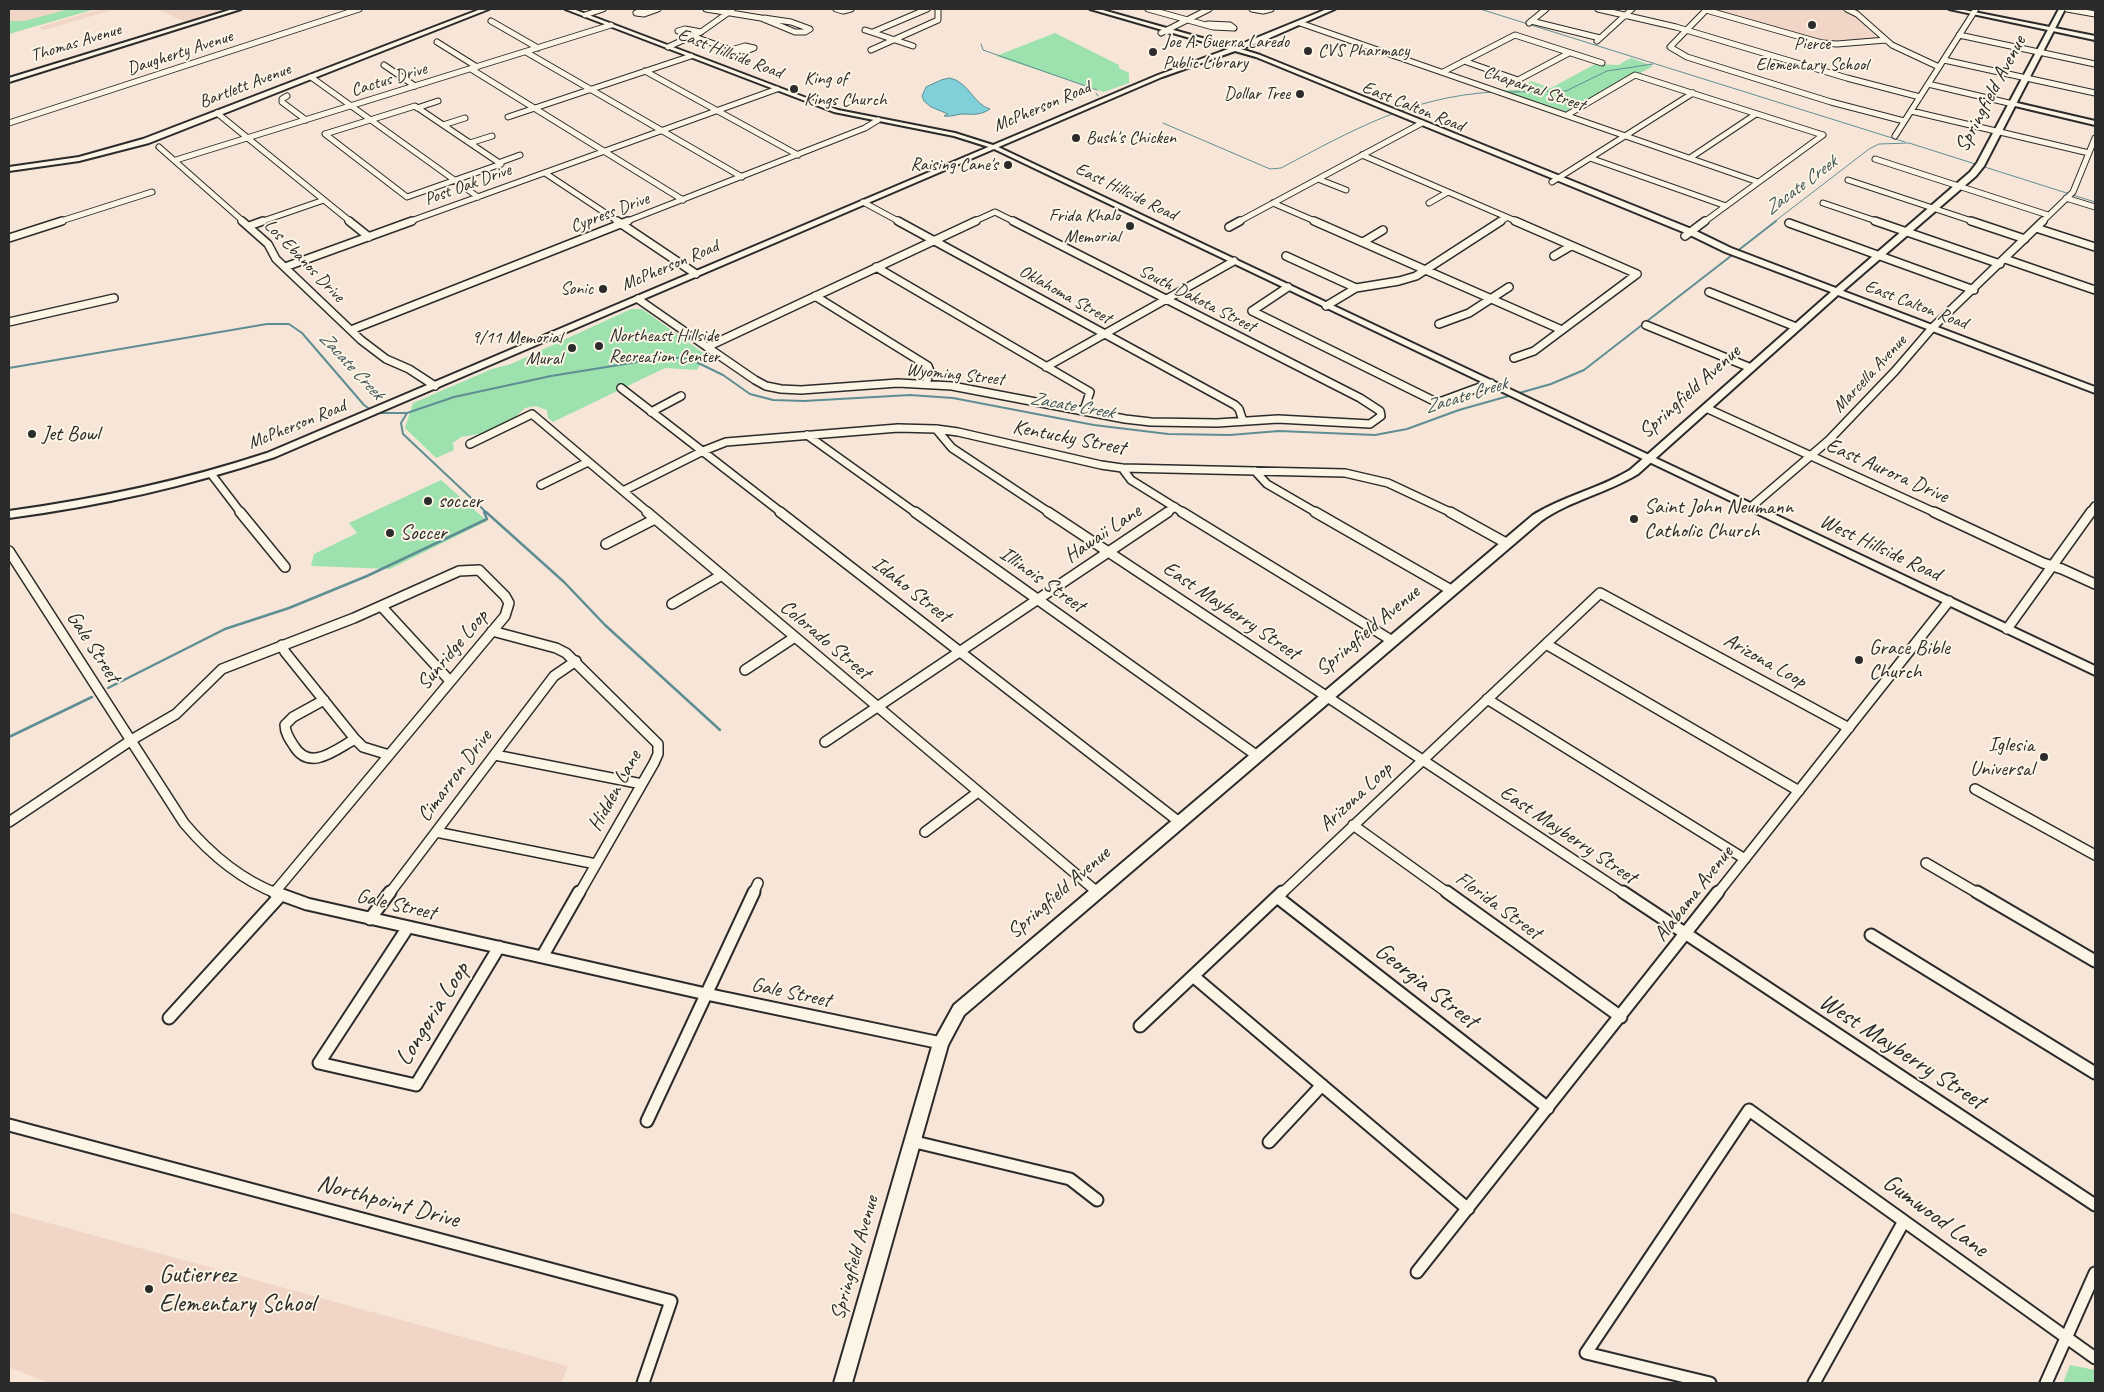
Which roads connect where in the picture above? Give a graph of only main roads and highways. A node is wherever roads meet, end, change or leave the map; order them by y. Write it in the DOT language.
graph roads {
  1 [pos="486,9"];
  2 [pos="1083,9"];
  3 [pos="1092,9"];
  4 [pos="1332,9"];
  5 [pos="2062,9"];
  6 [pos="1111,16"];
  7 [pos="1164,32"];
  8 [pos="1263,39"];
  9 [pos="1190,41"];
  10 [pos="1211,42"];
  11 [pos="1232,50"];
  12 [pos="1253,59"];
  13 [pos="1203,60"];
  14 [pos="1272,62"];
  15 [pos="1305,75"];
  16 [pos="1294,76"];
  17 [pos="1317,82"];
  18 [pos="1362,101"];
  19 [pos="1395,113"];
  20 [pos="9,168"];
  21 [pos="1838,293"];
  22 [pos="2095,390"];
  23 [pos="9,514"];
  24 [pos="843,1383"];
  1 -- 20 [label="main road, Bartlett Avenue"];
  2 -- 6 [label="main road, East Calton Road"];
  3 -- 6 [label="main road, East Calton Road"];
  4 -- 8 [label="main road, McPherson Road"];
  5 -- 21 [label="main road, Springfield Avenue"];
  6 -- 7 [label="main road, East Calton Road"];
  7 -- 9 [label="main road, East Calton Road"];
  7 -- 10 [label="main road, East Calton Road"];
  8 -- 10 [label="main road"];
  8 -- 11 [label="main road, McPherson Road"];
  8 -- 14 [label="main road"];
  9 -- 11 [label="main road, East Calton Road"];
  9 -- 13 [label="main road"];
  10 -- 11 [label="main road, East Calton Road"];
  11 -- 12 [label="main road, East Calton Road"];
  11 -- 13 [label="main road, McPherson Road"];
  11 -- 14 [label="main road, East Calton Road"];
  12 -- 13 [label="main road"];
  12 -- 16 [label="main road, East Calton Road"];
  13 -- 23 [label="main road, McPherson Road"];
  14 -- 15 [label="main road, East Calton Road"];
  15 -- 16 [label="main road"];
  15 -- 17 [label="main road, East Calton Road"];
  16 -- 17 [label="main road, East Calton Road"];
  17 -- 18 [label="main road, East Calton Road"];
  18 -- 19 [label="main road, East Calton Road"];
  18 -- 19 [label="main road, East Calton Road"];
  19 -- 21 [label="main road, East Calton Road"];
  21 -- 22 [label="main road, East Calton Road"];
  21 -- 24 [label="main road, Springfield Avenue"];
}
